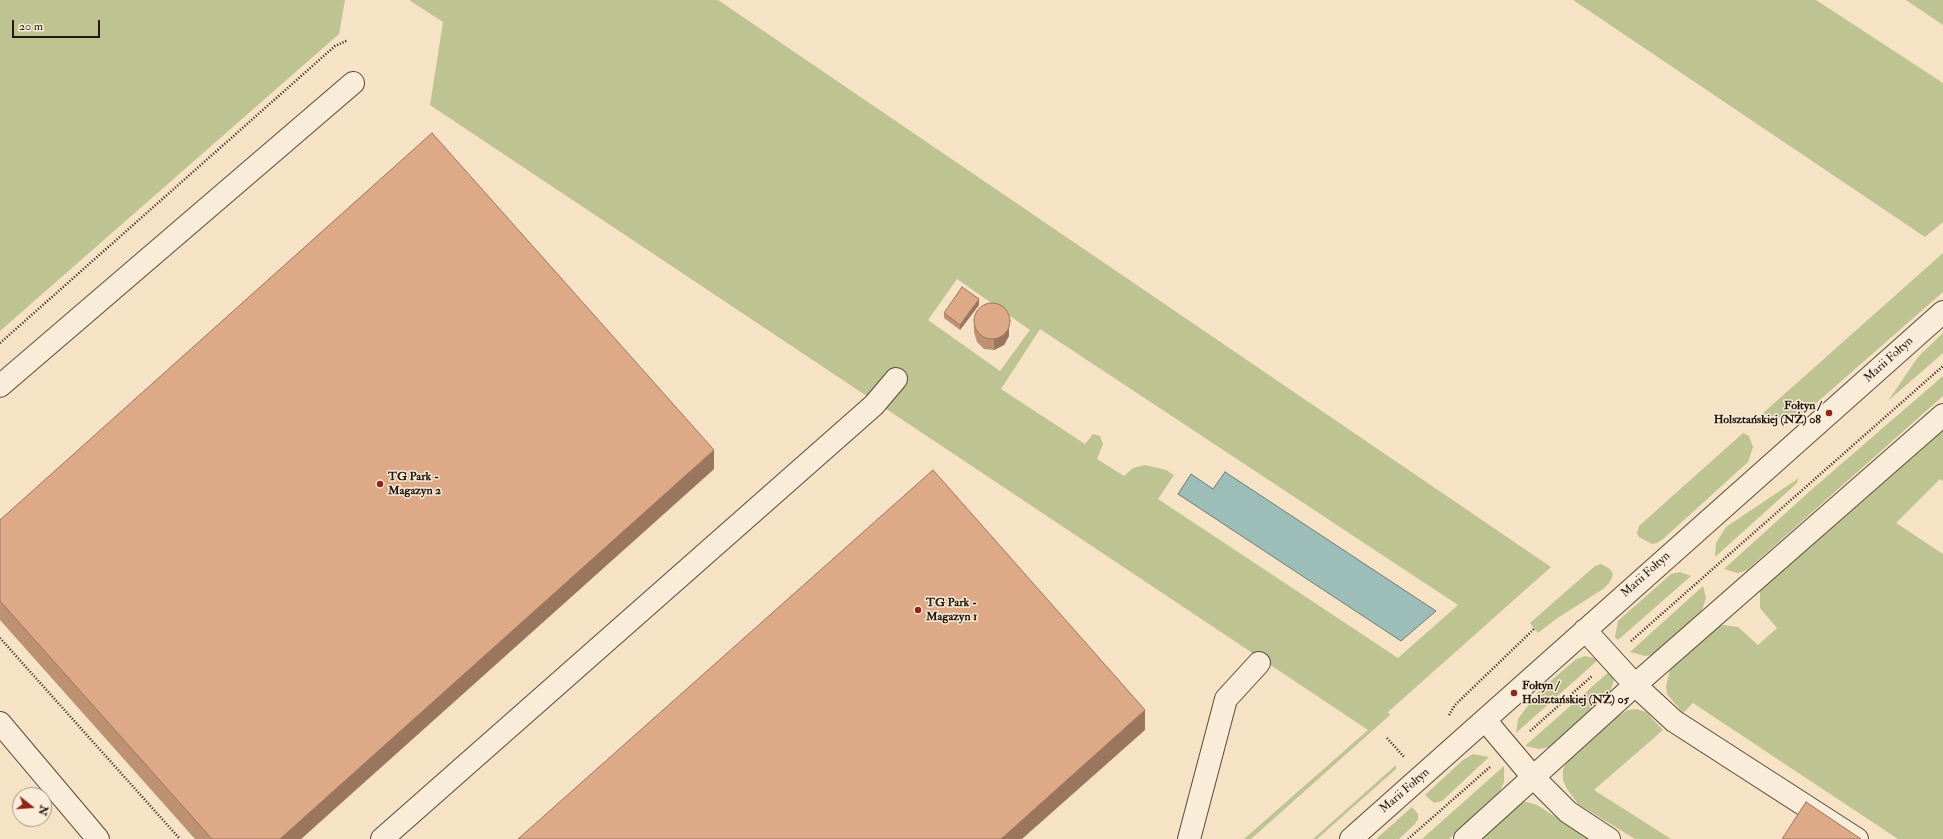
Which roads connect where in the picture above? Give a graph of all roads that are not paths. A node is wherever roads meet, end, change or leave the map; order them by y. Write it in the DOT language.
graph roads {
  1 [pos="353,83"];
  2 [pos="1943,312"];
  3 [pos="896,379"];
  4 [pos="0,386"];
  5 [pos="1943,415"];
  6 [pos="1585,630"];
  7 [pos="1259,663"];
  8 [pos="1635,685"];
  9 [pos="1485,720"];
  10 [pos="0,723"];
  11 [pos="1533,777"];
  12 [pos="98,839"];
  13 [pos="382,839"];
  14 [pos="1189,839"];
  15 [pos="1351,839"];
  16 [pos="1465,839"];
  17 [pos="1609,839"];
  18 [pos="1857,839"];
  1 -- 4 [label="street"];
  2 -- 6 [label="street, Marii Fołtyn"];
  3 -- 13 [label="street"];
  5 -- 8 [label="street"];
  6 -- 8 [label="street"];
  6 -- 9 [label="street, Marii Fołtyn"];
  7 -- 14 [label="street"];
  8 -- 11 [label="street"];
  8 -- 18 [label="street"];
  9 -- 11 [label="street"];
  9 -- 15 [label="street, Marii Fołtyn"];
  10 -- 12 [label="street"];
  11 -- 16 [label="street"];
  11 -- 17 [label="street"];
}
